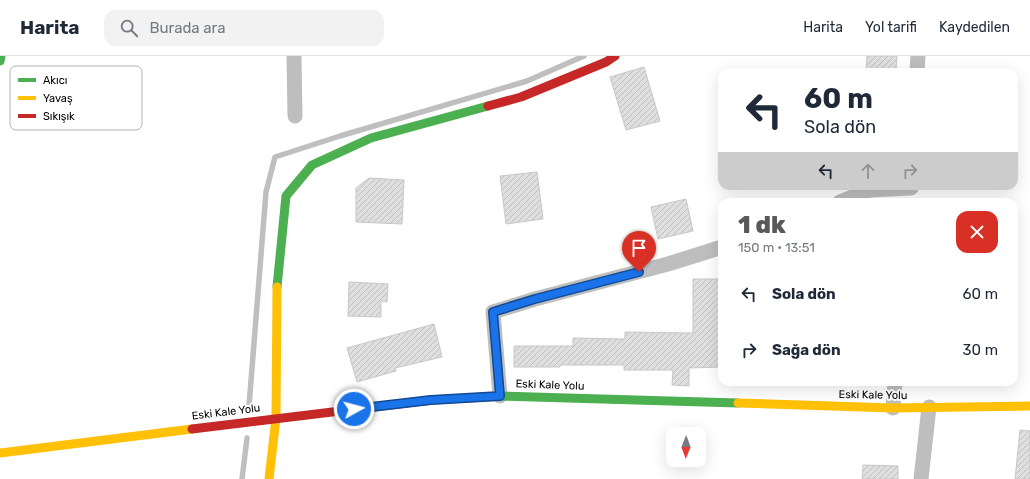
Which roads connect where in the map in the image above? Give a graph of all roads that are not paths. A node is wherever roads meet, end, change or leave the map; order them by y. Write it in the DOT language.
graph roads {
  1 [pos="1,56"];
  2 [pos="294,56"];
  3 [pos="615,56"];
  4 [pos="918,56"];
  5 [pos="0,61"];
  6 [pos="917,68"];
  7 [pos="295,116"];
  8 [pos="870,190"];
  9 [pos="870,190"];
  10 [pos="911,192"];
  11 [pos="850,198"];
  12 [pos="718,248"];
  13 [pos="895,386"];
  14 [pos="500,396"];
  15 [pos="1030,406"];
  16 [pos="929,407"];
  17 [pos="893,408"];
  18 [pos="276,418"];
  19 [pos="0,453"];
  20 [pos="269,479"];
  21 [pos="921,479"];
  1 -- 5 [label="street"];
  2 -- 7 [label="street"];
  3 -- 18 [label="street"];
  4 -- 6 [label="street"];
  8 -- 11 [label="street"];
  9 -- 10 [label="street"];
  12 -- 14 [label="street"];
  13 -- 17 [label="street"];
  14 -- 17 [label="street, Eski Kale Yolu"];
  14 -- 18 [label="street, Eski Kale Yolu"];
  15 -- 16 [label="street, Eski Kale Yolu"];
  16 -- 17 [label="street, Eski Kale Yolu"];
  16 -- 21 [label="street"];
  18 -- 19 [label="street, Eski Kale Yolu"];
  18 -- 20 [label="street"];
}
